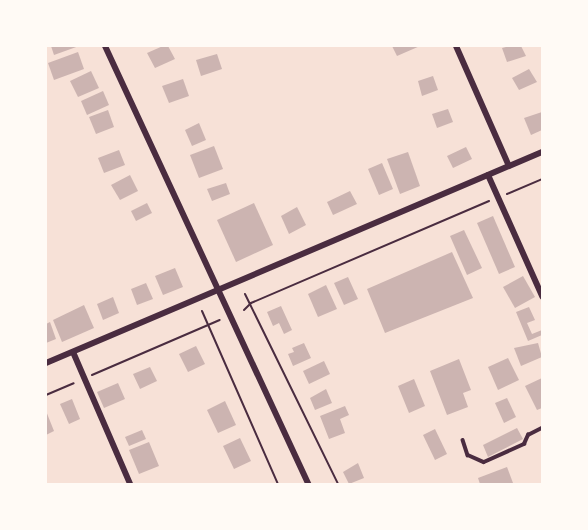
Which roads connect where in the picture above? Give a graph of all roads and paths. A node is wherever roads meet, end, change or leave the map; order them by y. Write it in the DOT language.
graph roads {
  1 [pos="105,46"];
  2 [pos="456,46"];
  3 [pos="542,152"];
  4 [pos="509,166"];
  5 [pos="488,175"];
  6 [pos="542,179"];
  7 [pos="498,198"];
  8 [pos="220,290"];
  9 [pos="245,294"];
  10 [pos="542,296"];
  11 [pos="251,303"];
  12 [pos="244,310"];
  13 [pos="202,311"];
  14 [pos="220,320"];
  15 [pos="210,324"];
  16 [pos="73,352"];
  17 [pos="46,363"];
  18 [pos="84,378"];
  19 [pos="46,395"];
  20 [pos="542,428"];
  21 [pos="463,440"];
  22 [pos="130,485"];
  23 [pos="278,485"];
  24 [pos="308,485"];
  25 [pos="338,485"];
  1 -- 8 [label="street"];
  2 -- 4 [label="street"];
  3 -- 4 [label="street"];
  4 -- 5 [label="street"];
  5 -- 7 [label="street"];
  5 -- 8 [label="street"];
  6 -- 7 [label="path"];
  7 -- 10 [label="street"];
  7 -- 11 [label="path"];
  8 -- 16 [label="street"];
  8 -- 24 [label="street"];
  9 -- 11 [label="path"];
  11 -- 12 [label="path"];
  11 -- 25 [label="path"];
  13 -- 15 [label="path"];
  14 -- 15 [label="path"];
  15 -- 18 [label="path"];
  15 -- 23 [label="path"];
  16 -- 17 [label="street"];
  16 -- 18 [label="street"];
  18 -- 19 [label="path"];
  18 -- 22 [label="street"];
  20 -- 21 [label="lane"];
}
